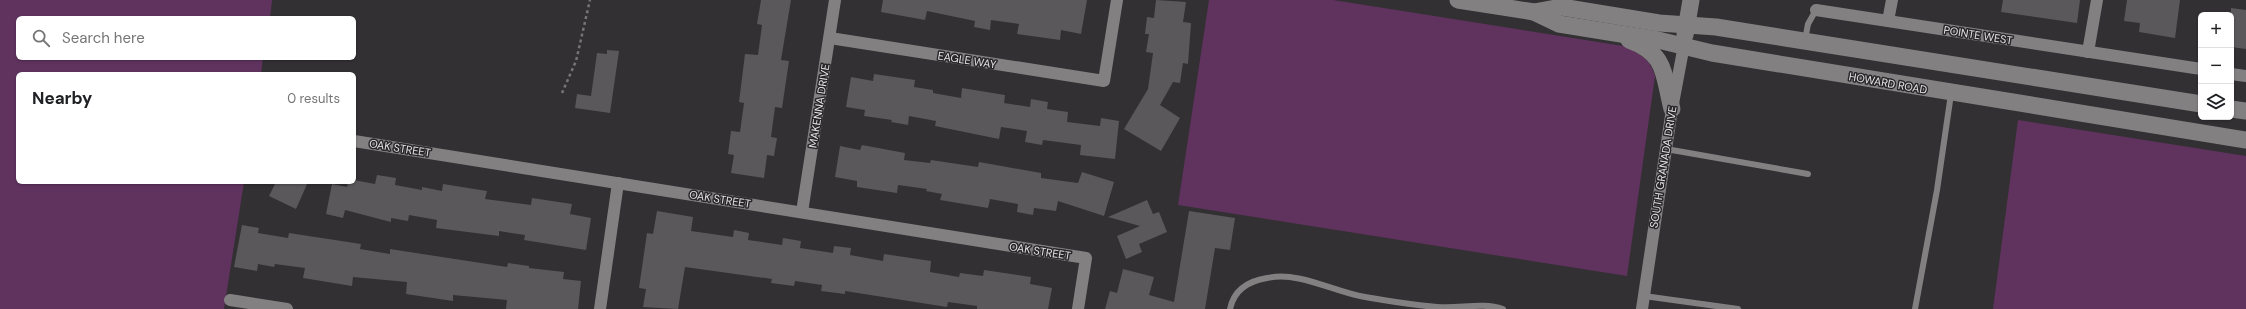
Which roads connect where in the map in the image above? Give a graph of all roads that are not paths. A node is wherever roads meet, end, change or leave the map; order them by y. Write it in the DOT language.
graph roads {
  1 [pos="835,0"];
  2 [pos="1117,0"];
  3 [pos="1458,0"];
  4 [pos="1692,0"];
  5 [pos="1892,0"];
  6 [pos="2097,0"];
  7 [pos="1816,10"];
  8 [pos="1534,12"];
  9 [pos="1888,21"];
  10 [pos="1687,25"];
  11 [pos="1605,31"];
  12 [pos="830,38"];
  13 [pos="1805,41"];
  14 [pos="1684,45"];
  15 [pos="2088,52"];
  16 [pos="2198,69"];
  17 [pos="2234,74"];
  18 [pos="2246,76"];
  19 [pos="1952,93"];
  20 [pos="2198,104"];
  21 [pos="1672,109"];
  22 [pos="2234,109"];
  23 [pos="2246,111"];
  24 [pos="2246,140"];
  25 [pos="356,141"];
  26 [pos="1666,149"];
  27 [pos="1808,174"];
  28 [pos="618,183"];
  29 [pos="802,212"];
  30 [pos="1644,296"];
  31 [pos="230,300"];
  32 [pos="288,309"];
  33 [pos="600,309"];
  34 [pos="1078,309"];
  35 [pos="1230,309"];
  36 [pos="1503,309"];
  37 [pos="1642,309"];
  38 [pos="1738,309"];
  39 [pos="1915,309"];
  1 -- 12 [label="street, MAKENNA DRIVE"];
  2 -- 12 [label="street, EAGLE WAY"];
  3 -- 8 [label="main road, HOWARD ROAD"];
  4 -- 10 [label="main road, SOUTH GRANADA DRIVE"];
  5 -- 9 [label="street"];
  6 -- 15 [label="street"];
  7 -- 9 [label="street, POINTE WEST"];
  7 -- 13 [label="lane"];
  8 -- 10 [label="main road, HOWARD ROAD"];
  8 -- 11 [label="main road, HOWARD ROAD"];
  9 -- 15 [label="street, POINTE WEST"];
  10 -- 13 [label="main road, HOWARD ROAD"];
  10 -- 14 [label="main road, SOUTH GRANADA DRIVE"];
  11 -- 14 [label="main road, HOWARD ROAD"];
  11 -- 21 [label="main road"];
  12 -- 29 [label="street, MAKENNA DRIVE"];
  13 -- 20 [label="main road, HOWARD ROAD"];
  14 -- 19 [label="main road, HOWARD ROAD"];
  14 -- 21 [label="street, SOUTH GRANADA DRIVE"];
  15 -- 16 [label="street, POINTE WEST"];
  17 -- 18 [label="street"];
  19 -- 24 [label="main road, HOWARD ROAD"];
  19 -- 39 [label="lane"];
  21 -- 26 [label="street, SOUTH GRANADA DRIVE"];
  22 -- 23 [label="main road"];
  25 -- 28 [label="street, OAK STREET"];
  26 -- 27 [label="lane"];
  26 -- 30 [label="street, SOUTH GRANADA DRIVE"];
  28 -- 29 [label="street, OAK STREET"];
  28 -- 33 [label="street"];
  29 -- 34 [label="street, OAK STREET"];
  30 -- 37 [label="street, SOUTH GRANADA DRIVE"];
  30 -- 38 [label="lane"];
  31 -- 32 [label="street"];
  35 -- 36 [label="lane"];
}
